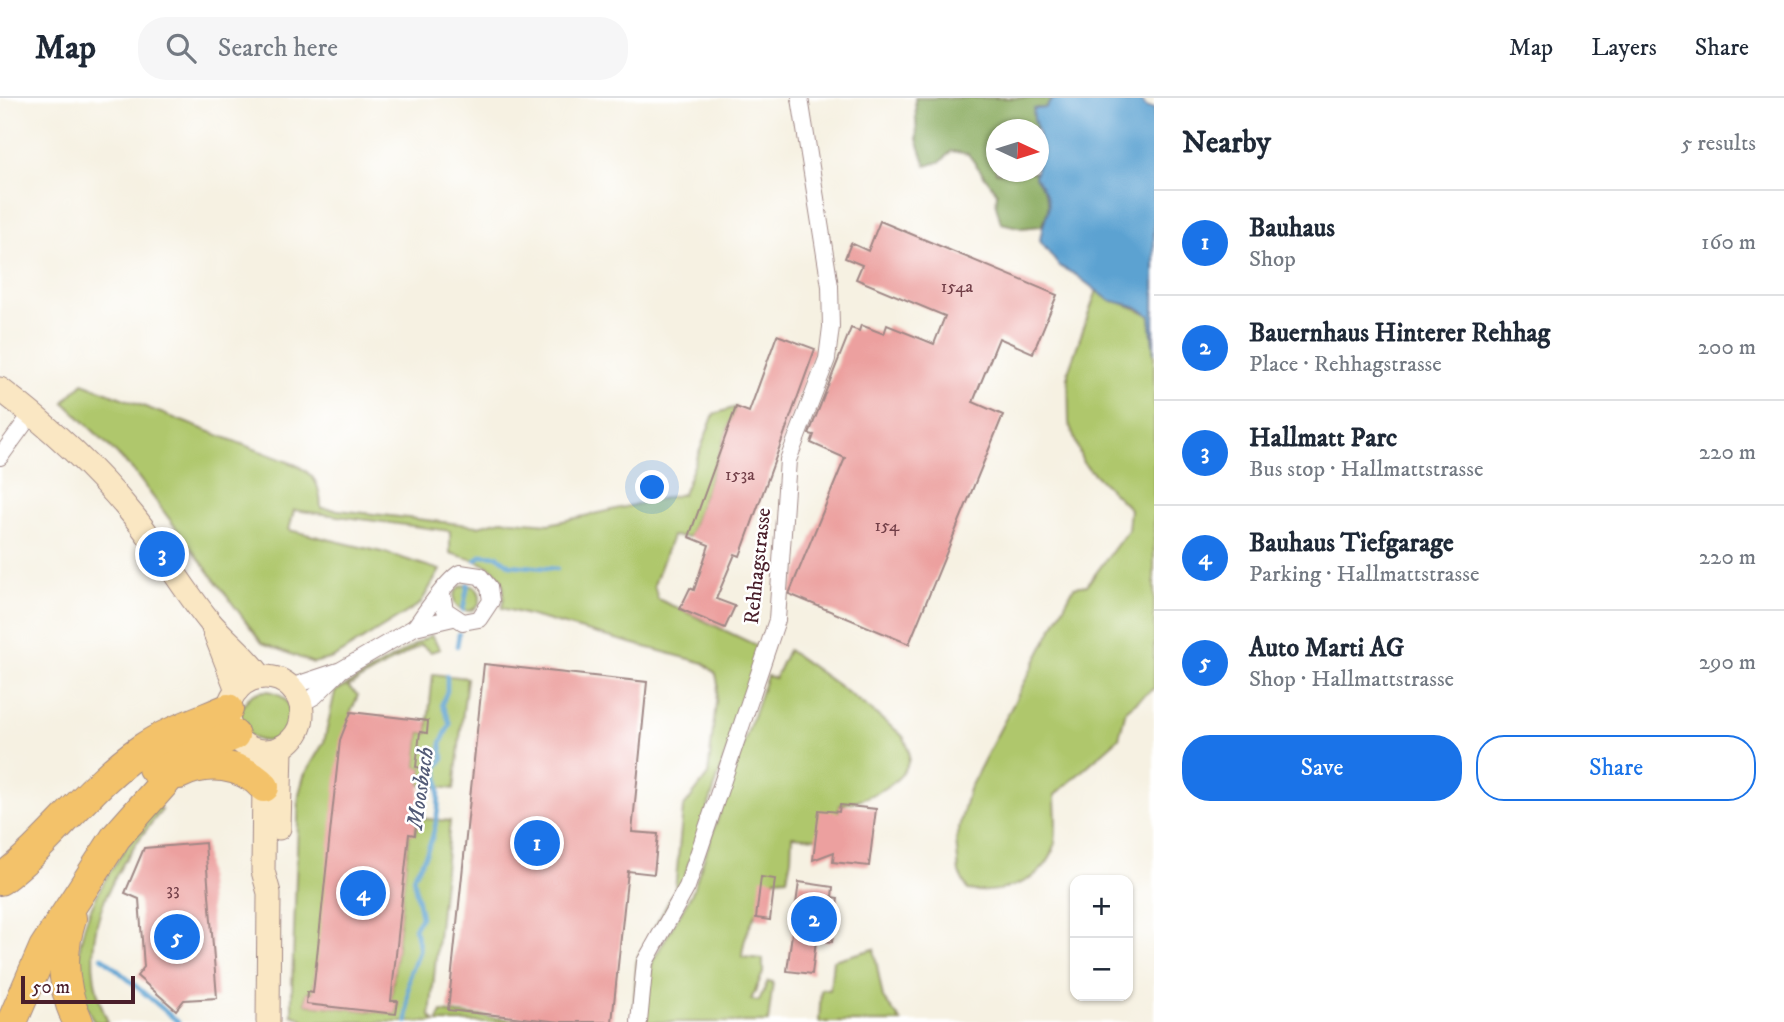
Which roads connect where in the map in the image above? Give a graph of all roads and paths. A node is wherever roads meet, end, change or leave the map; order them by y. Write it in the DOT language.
graph roads {
  1 [pos="800,98"];
  2 [pos="0,389"];
  3 [pos="32,413"];
  4 [pos="0,457"];
  5 [pos="442,594"];
  6 [pos="453,618"];
  7 [pos="210,622"];
  8 [pos="415,627"];
  9 [pos="261,677"];
  10 [pos="295,696"];
  11 [pos="233,711"];
  12 [pos="190,727"];
  13 [pos="269,750"];
  14 [pos="169,779"];
  15 [pos="264,787"];
  16 [pos="88,879"];
  17 [pos="0,880"];
  18 [pos="269,893"];
  19 [pos="8,1013"];
  20 [pos="78,1022"];
  21 [pos="268,1022"];
  22 [pos="639,1022"];
  1 -- 22 [label="street, Rehhagstrasse"];
  2 -- 3 [label="main road"];
  3 -- 4 [label="street"];
  3 -- 7 [label="main road"];
  5 -- 6 [label="street"];
  5 -- 6 [label="street"];
  5 -- 8 [label="street"];
  6 -- 8 [label="street"];
  7 -- 9 [label="main road"];
  7 -- 11 [label="main road"];
  8 -- 10 [label="street"];
  9 -- 10 [label="main road"];
  9 -- 11 [label="main road"];
  10 -- 13 [label="main road"];
  11 -- 12 [label="highway"];
  11 -- 13 [label="main road"];
  11 -- 14 [label="highway"];
  12 -- 17 [label="highway"];
  12 -- 19 [label="highway"];
  13 -- 15 [label="main road"];
  13 -- 18 [label="main road"];
  14 -- 15 [label="highway"];
  14 -- 16 [label="highway"];
  15 -- 18 [label="main road"];
  16 -- 19 [label="highway"];
  16 -- 20 [label="highway"];
  18 -- 21 [label="main road"];
}
